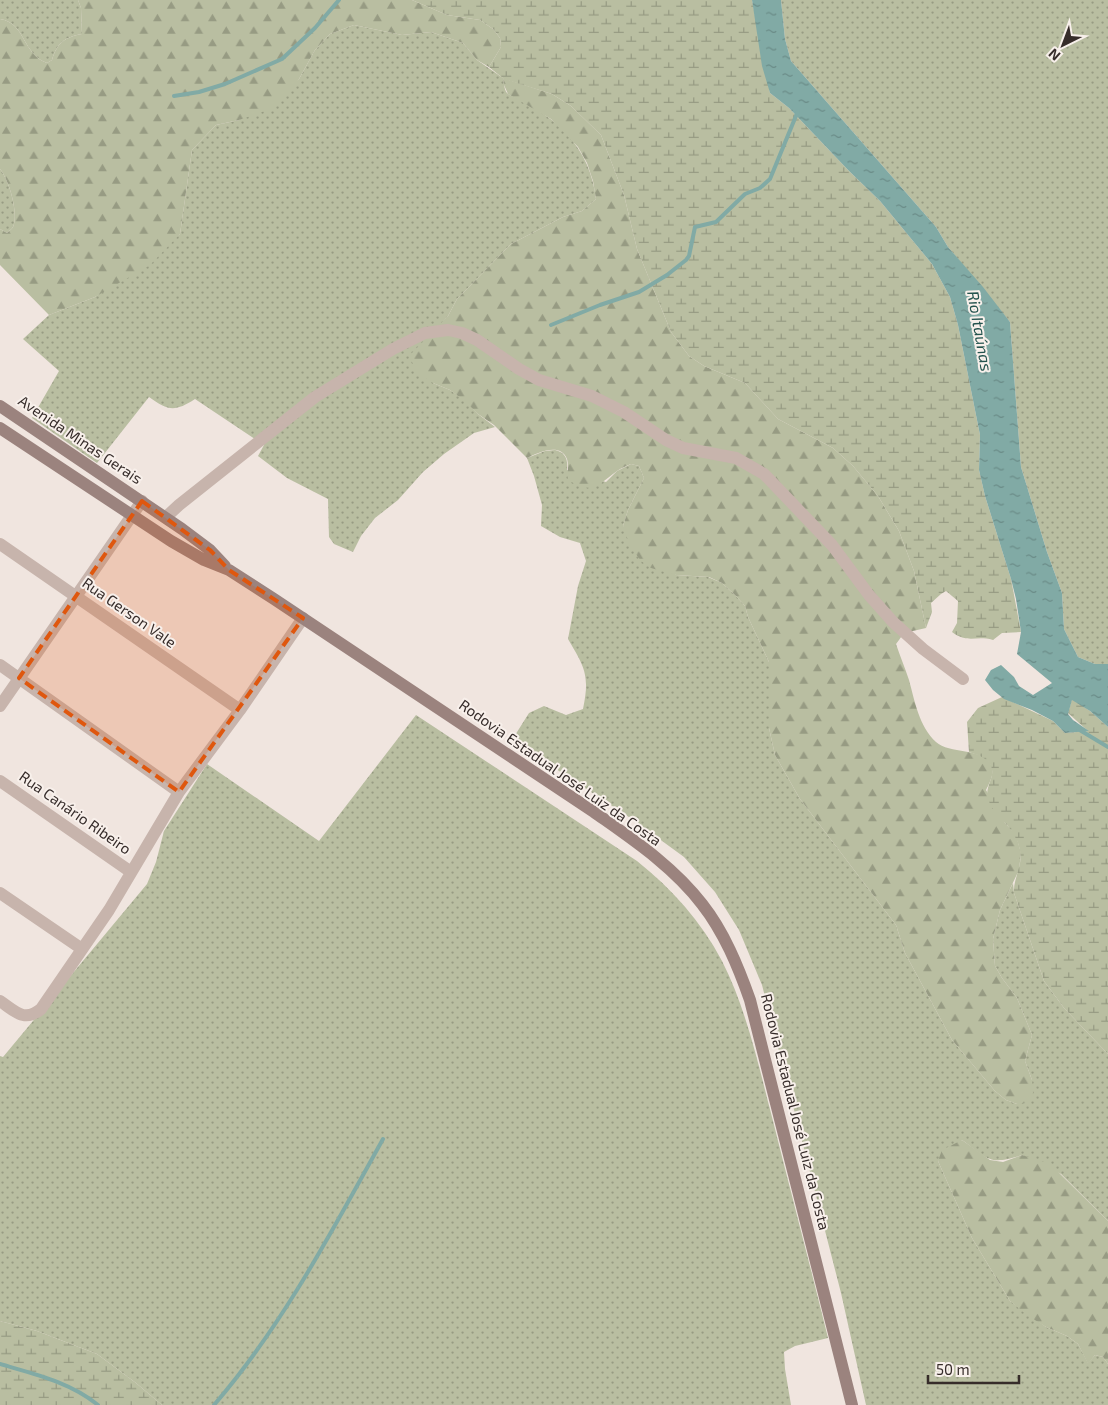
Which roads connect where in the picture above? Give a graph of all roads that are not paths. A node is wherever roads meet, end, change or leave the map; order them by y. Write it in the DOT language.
graph roads {
  1 [pos="0,406"];
  2 [pos="0,428"];
  3 [pos="142,501"];
  4 [pos="132,515"];
  5 [pos="166,517"];
  6 [pos="0,544"];
  7 [pos="229,570"];
  8 [pos="77,596"];
  9 [pos="303,618"];
  10 [pos="0,665"];
  11 [pos="19,678"];
  12 [pos="963,679"];
  13 [pos="0,706"];
  14 [pos="240,710"];
  15 [pos="0,781"];
  16 [pos="179,792"];
  17 [pos="131,872"];
  18 [pos="0,893"];
  19 [pos="82,949"];
  20 [pos="0,1001"];
  21 [pos="852,1405"];
  1 -- 3 [label="main road, Avenida Minas Gerais"];
  2 -- 4 [label="main road"];
  3 -- 4 [label="street, Avenida Minas Gerais"];
  3 -- 5 [label="main road, Avenida Minas Gerais"];
  4 -- 7 [label="main road"];
  4 -- 8 [label="street, Avenida Minas Gerais"];
  5 -- 7 [label="main road, Avenida Minas Gerais"];
  5 -- 12 [label="street"];
  6 -- 8 [label="street, Rua Gerson Vale"];
  7 -- 9 [label="main road, Rodovia Estadual José Luiz da Costa"];
  8 -- 11 [label="street, Avenida Minas Gerais"];
  8 -- 14 [label="street, Rua Gerson Vale"];
  9 -- 14 [label="street"];
  9 -- 21 [label="main road, Rodovia Estadual José Luiz da Costa"];
  10 -- 11 [label="street"];
  11 -- 13 [label="street, Avenida Minas Gerais"];
  11 -- 16 [label="street"];
  14 -- 16 [label="street"];
  15 -- 17 [label="street, Rua Canário Ribeiro"];
  16 -- 17 [label="street"];
  17 -- 19 [label="street"];
  18 -- 19 [label="street"];
  19 -- 20 [label="street"];
}
